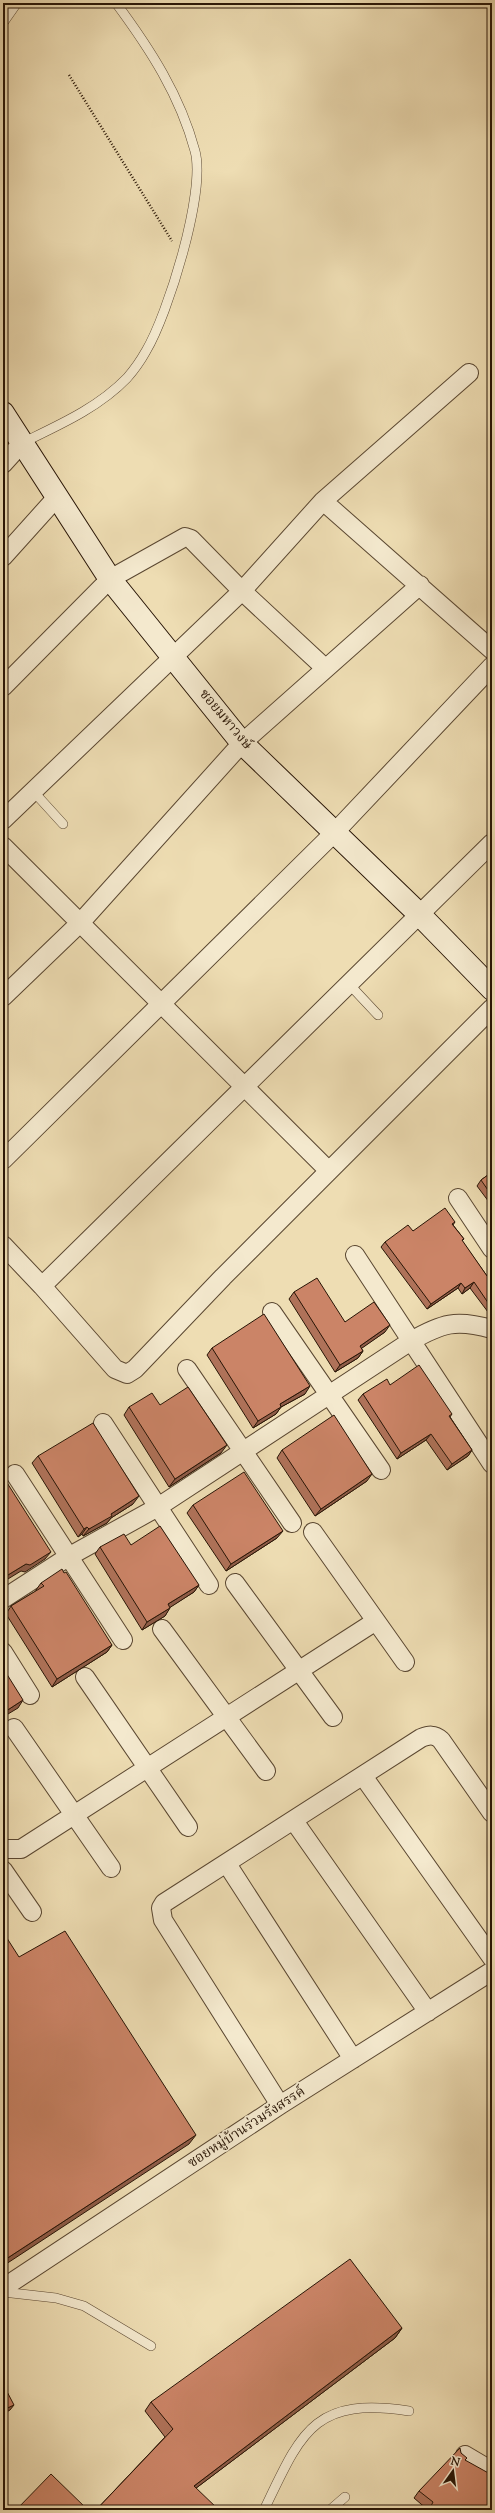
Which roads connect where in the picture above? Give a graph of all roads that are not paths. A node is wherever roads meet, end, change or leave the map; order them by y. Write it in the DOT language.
graph roads {
  1 [pos="17,3"];
  2 [pos="116,3"];
  3 [pos="3,23"];
  4 [pos="469,373"];
  5 [pos="3,413"];
  6 [pos="22,444"];
  7 [pos="3,464"];
  8 [pos="57,497"];
  9 [pos="323,501"];
  10 [pos="3,557"];
  11 [pos="110,579"];
  12 [pos="420,585"];
  13 [pos="242,591"];
  14 [pos="492,650"];
  15 [pos="172,655"];
  16 [pos="492,666"];
  17 [pos="325,668"];
  18 [pos="3,687"];
  19 [pos="242,743"];
  20 [pos="33,791"];
  21 [pos="3,820"];
  22 [pos="63,824"];
  23 [pos="335,832"];
  24 [pos="492,843"];
  25 [pos="3,846"];
  26 [pos="418,913"];
  27 [pos="81,922"];
  28 [pos="348,983"];
  29 [pos="492,989"];
  30 [pos="3,997"];
  31 [pos="162,1005"];
  32 [pos="492,1008"];
  33 [pos="378,1015"];
  34 [pos="245,1087"];
  35 [pos="3,1160"];
  36 [pos="329,1171"];
  37 [pos="458,1198"];
  38 [pos="3,1245"];
  39 [pos="492,1249"];
  40 [pos="355,1255"];
  41 [pos="42,1286"];
  42 [pos="272,1312"];
  43 [pos="492,1329"];
  44 [pos="410,1341"];
  45 [pos="187,1368"];
  46 [pos="331,1395"];
  47 [pos="103,1423"];
  48 [pos="244,1452"];
  49 [pos="492,1464"];
  50 [pos="381,1470"];
  51 [pos="15,1474"];
  52 [pos="158,1506"];
  53 [pos="292,1523"];
  54 [pos="313,1532"];
  55 [pos="68,1557"];
  56 [pos="235,1583"];
  57 [pos="209,1585"];
  58 [pos="3,1598"];
  59 [pos="376,1621"];
  60 [pos="162,1629"];
  61 [pos="123,1640"];
  62 [pos="3,1652"];
  63 [pos="405,1662"];
  64 [pos="299,1671"];
  65 [pos="86,1677"];
  66 [pos="30,1695"];
  67 [pos="333,1717"];
  68 [pos="226,1718"];
  69 [pos="14,1728"];
  70 [pos="148,1768"];
  71 [pos="266,1771"];
  72 [pos="363,1776"];
  73 [pos="492,1813"];
  74 [pos="74,1815"];
  75 [pos="294,1822"];
  76 [pos="188,1827"];
  77 [pos="3,1849"];
  78 [pos="227,1864"];
  79 [pos="111,1868"];
  80 [pos="3,1870"];
  81 [pos="32,1912"];
  82 [pos="492,1958"];
  83 [pos="492,1971"];
  84 [pos="428,2012"];
  85 [pos="353,2059"];
  86 [pos="280,2105"];
  87 [pos="3,2288"];
  88 [pos="3,2292"];
  89 [pos="151,2346"];
  90 [pos="409,2411"];
  91 [pos="465,2455"];
  92 [pos="492,2471"];
  93 [pos="345,2497"];
  94 [pos="264,2510"];
  95 [pos="330,2510"];
  1 -- 3 [label="lane"];
  2 -- 6 [label="lane"];
  4 -- 9 [label="street"];
  5 -- 6 [label="street, ซอยมหาวงษ์"];
  6 -- 7 [label="street"];
  6 -- 8 [label="street, ซอยมหาวงษ์"];
  8 -- 10 [label="street"];
  8 -- 11 [label="street, ซอยมหาวงษ์"];
  9 -- 12 [label="street"];
  9 -- 13 [label="street"];
  11 -- 13 [label="street"];
  11 -- 15 [label="street, ซอยมหาวงษ์"];
  11 -- 18 [label="street"];
  12 -- 14 [label="street"];
  12 -- 17 [label="street"];
  13 -- 15 [label="street"];
  13 -- 17 [label="street"];
  15 -- 19 [label="street, ซอยมหาวงษ์"];
  15 -- 20 [label="street"];
  16 -- 23 [label="street"];
  17 -- 19 [label="street"];
  19 -- 23 [label="street, ซอยมหาวงษ์"];
  19 -- 27 [label="street"];
  20 -- 21 [label="street"];
  20 -- 22 [label="lane"];
  23 -- 26 [label="street, ซอยมหาวงษ์"];
  23 -- 31 [label="street"];
  24 -- 26 [label="street"];
  25 -- 27 [label="street"];
  26 -- 28 [label="street"];
  26 -- 29 [label="street, ซอยมหาวงษ์"];
  27 -- 30 [label="street"];
  27 -- 31 [label="street"];
  28 -- 33 [label="lane"];
  28 -- 34 [label="street"];
  31 -- 34 [label="street"];
  31 -- 35 [label="street"];
  32 -- 36 [label="street"];
  34 -- 36 [label="street"];
  34 -- 41 [label="street"];
  36 -- 41 [label="street"];
  37 -- 39 [label="street"];
  38 -- 41 [label="street"];
  40 -- 44 [label="street"];
  42 -- 46 [label="street"];
  43 -- 44 [label="street"];
  44 -- 46 [label="street"];
  44 -- 49 [label="street"];
  45 -- 48 [label="street"];
  46 -- 48 [label="street"];
  46 -- 50 [label="street"];
  47 -- 52 [label="street"];
  48 -- 52 [label="street"];
  48 -- 53 [label="street"];
  51 -- 55 [label="street"];
  52 -- 55 [label="street"];
  52 -- 57 [label="street"];
  54 -- 59 [label="street"];
  55 -- 58 [label="street"];
  55 -- 61 [label="street"];
  56 -- 64 [label="street"];
  59 -- 63 [label="street"];
  59 -- 64 [label="street"];
  60 -- 68 [label="street"];
  62 -- 66 [label="street"];
  64 -- 67 [label="street"];
  64 -- 68 [label="street"];
  65 -- 70 [label="street"];
  68 -- 70 [label="street"];
  68 -- 71 [label="street"];
  69 -- 74 [label="street"];
  70 -- 74 [label="street"];
  70 -- 76 [label="street"];
  72 -- 73 [label="street"];
  72 -- 75 [label="street"];
  72 -- 82 [label="street"];
  74 -- 77 [label="street"];
  74 -- 79 [label="street"];
  75 -- 78 [label="street"];
  75 -- 84 [label="street"];
  78 -- 85 [label="street"];
  78 -- 86 [label="street"];
  80 -- 81 [label="street"];
  83 -- 84 [label="street, ซอยหมู่บ้านร่วมรังสรรค์"];
  84 -- 85 [label="street, ซอยหมู่บ้านร่วมรังสรรค์"];
  85 -- 86 [label="street, ซอยหมู่บ้านร่วมรังสรรค์"];
  86 -- 87 [label="street, ซอยหมู่บ้านร่วมรังสรรค์"];
  88 -- 89 [label="lane"];
  90 -- 94 [label="lane"];
  91 -- 92 [label="street"];
  93 -- 95 [label="lane"];
}
